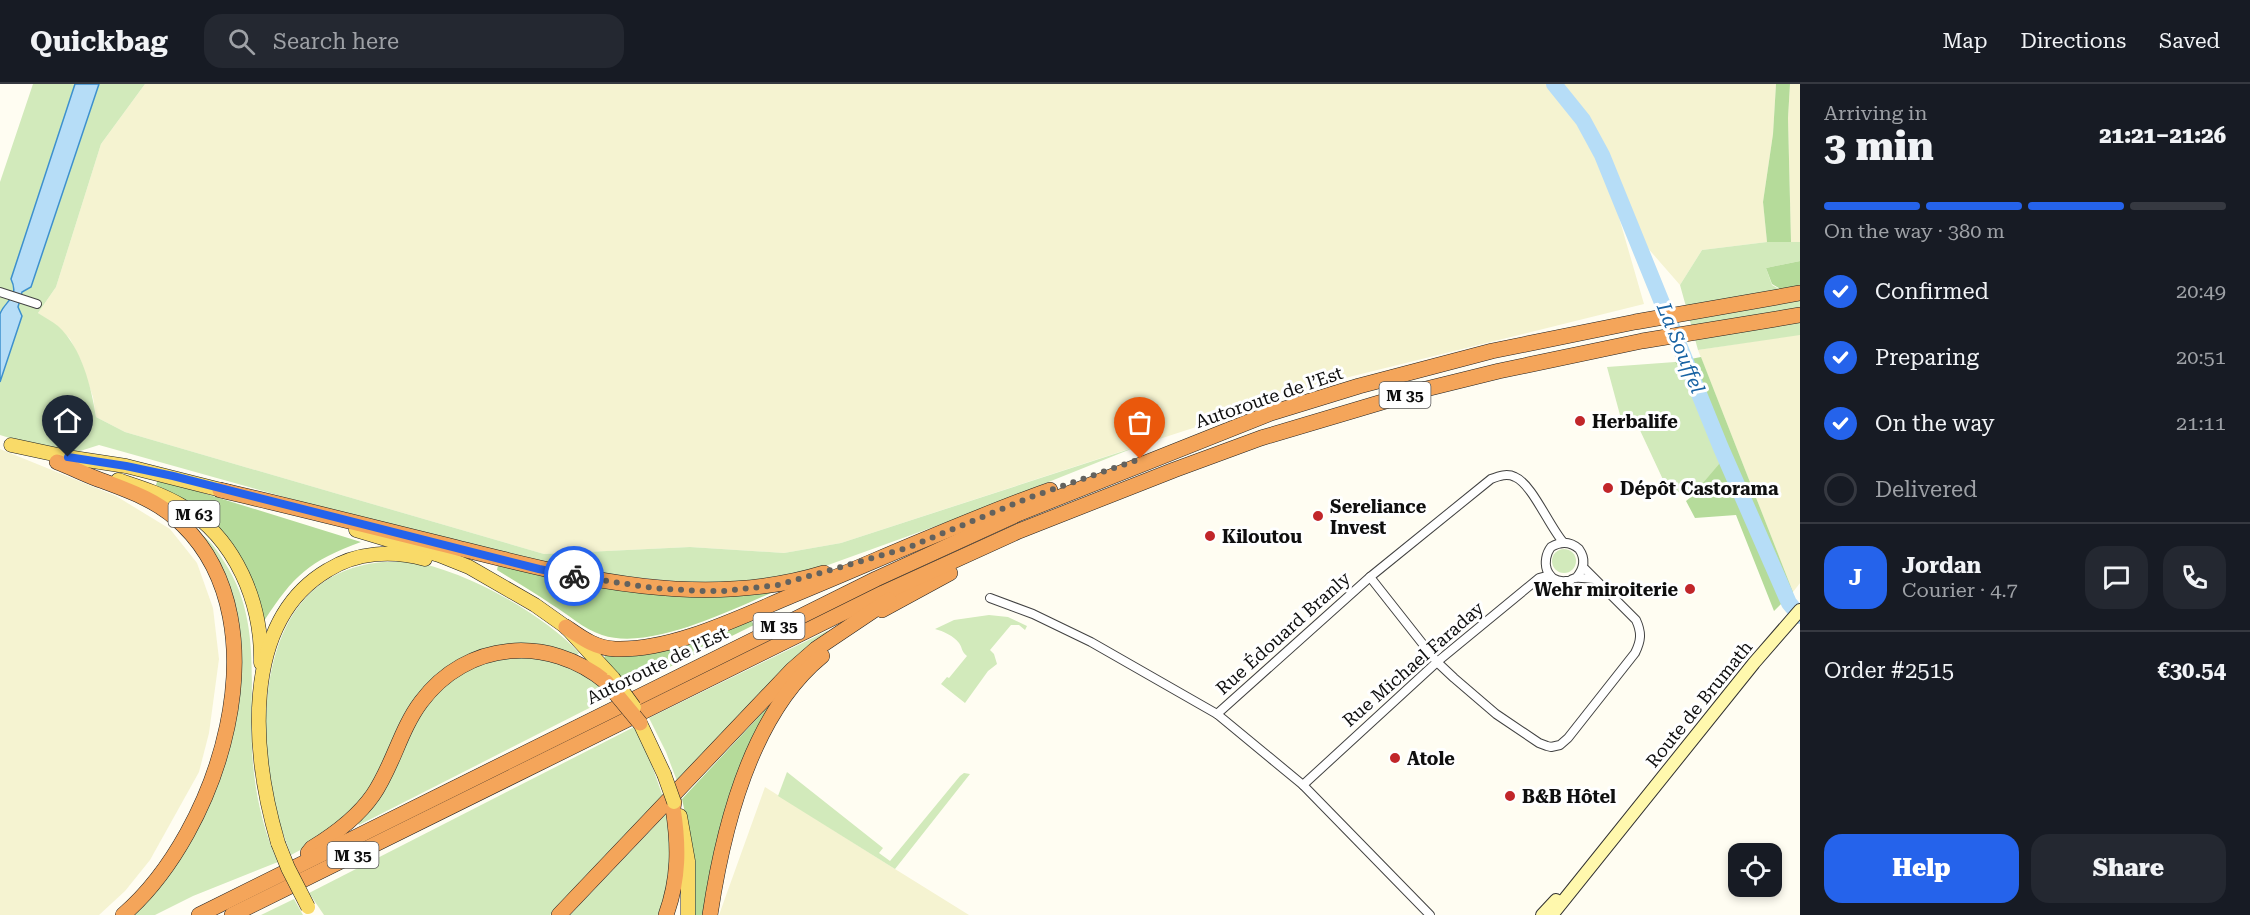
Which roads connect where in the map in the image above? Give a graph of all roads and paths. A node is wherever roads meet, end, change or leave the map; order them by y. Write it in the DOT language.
graph roads {
  1 [pos="0,292"];
  2 [pos="1800,293"];
  3 [pos="34,302"];
  4 [pos="1800,315"];
  5 [pos="1271,413"];
  6 [pos="6,443"];
  7 [pos="57,462"];
  8 [pos="220,490"];
  9 [pos="1083,506"];
  10 [pos="1552,530"];
  11 [pos="1563,542"];
  12 [pos="1551,547"];
  13 [pos="907,548"];
  14 [pos="1545,567"];
  15 [pos="1583,567"];
  16 [pos="950,573"];
  17 [pos="1550,575"];
  18 [pos="1370,577"];
  19 [pos="1539,578"];
  20 [pos="1576,578"];
  21 [pos="1594,579"];
  22 [pos="503,587"];
  23 [pos="990,598"];
  24 [pos="1800,610"];
  25 [pos="566,627"];
  26 [pos="1437,662"];
  27 [pos="610,680"];
  28 [pos="261,689"];
  29 [pos="1217,714"];
  30 [pos="640,723"];
  31 [pos="1303,785"];
  32 [pos="674,802"];
  33 [pos="1628,822"];
  34 [pos="679,829"];
  35 [pos="299,865"];
  36 [pos="310,911"];
  37 [pos="123,915"];
  38 [pos="199,915"];
  39 [pos="232,915"];
  40 [pos="559,915"];
  41 [pos="666,915"];
  42 [pos="688,915"];
  43 [pos="710,915"];
  44 [pos="1430,915"];
  45 [pos="1542,915"];
  46 [pos="1552,915"];
  1 -- 3 [label="street"];
  2 -- 5 [label="highway, Autoroute de l’Est / M 35"];
  4 -- 9 [label="highway, Autoroute de l’Est / M 35"];
  5 -- 13 [label="highway"];
  5 -- 35 [label="highway, Autoroute de l’Est / M 35"];
  6 -- 7 [label="main road, M 63"];
  6 -- 8 [label="main road, M 63"];
  7 -- 28 [label="main road, M 63"];
  7 -- 37 [label="highway"];
  8 -- 13 [label="highway"];
  8 -- 22 [label="main road, M 63"];
  9 -- 16 [label="highway"];
  9 -- 39 [label="highway, Autoroute de l’Est / M 35"];
  10 -- 11 [label="street"];
  10 -- 12 [label="street"];
  10 -- 18 [label="street, Rue Édouard Branly"];
  11 -- 12 [label="street"];
  11 -- 15 [label="street"];
  12 -- 14 [label="street"];
  13 -- 25 [label="highway"];
  14 -- 17 [label="street"];
  14 -- 19 [label="street"];
  15 -- 20 [label="street"];
  15 -- 21 [label="street"];
  16 -- 40 [label="highway"];
  16 -- 43 [label="highway"];
  17 -- 19 [label="street, Rue Michael Faraday"];
  17 -- 20 [label="street"];
  18 -- 26 [label="street"];
  18 -- 29 [label="street, Rue Édouard Branly"];
  19 -- 26 [label="street, Rue Michael Faraday"];
  20 -- 21 [label="street"];
  21 -- 26 [label="street"];
  22 -- 25 [label="main road, M 63"];
  22 -- 28 [label="main road"];
  23 -- 29 [label="street"];
  24 -- 33 [label="main road, Route de Brumath"];
  25 -- 27 [label="main road, M 63"];
  26 -- 31 [label="street, Rue Michael Faraday"];
  27 -- 30 [label="highway, bridge"];
  27 -- 35 [label="highway"];
  28 -- 36 [label="main road, M 63, bridge"];
  29 -- 31 [label="street"];
  30 -- 32 [label="main road, bridge"];
  31 -- 44 [label="street"];
  32 -- 34 [label="highway"];
  33 -- 45 [label="main road, Route de Brumath"];
  33 -- 46 [label="main road, Route de Brumath"];
  34 -- 41 [label="highway"];
  34 -- 42 [label="main road"];
  35 -- 38 [label="highway, Autoroute de l’Est / M 35"];
}
